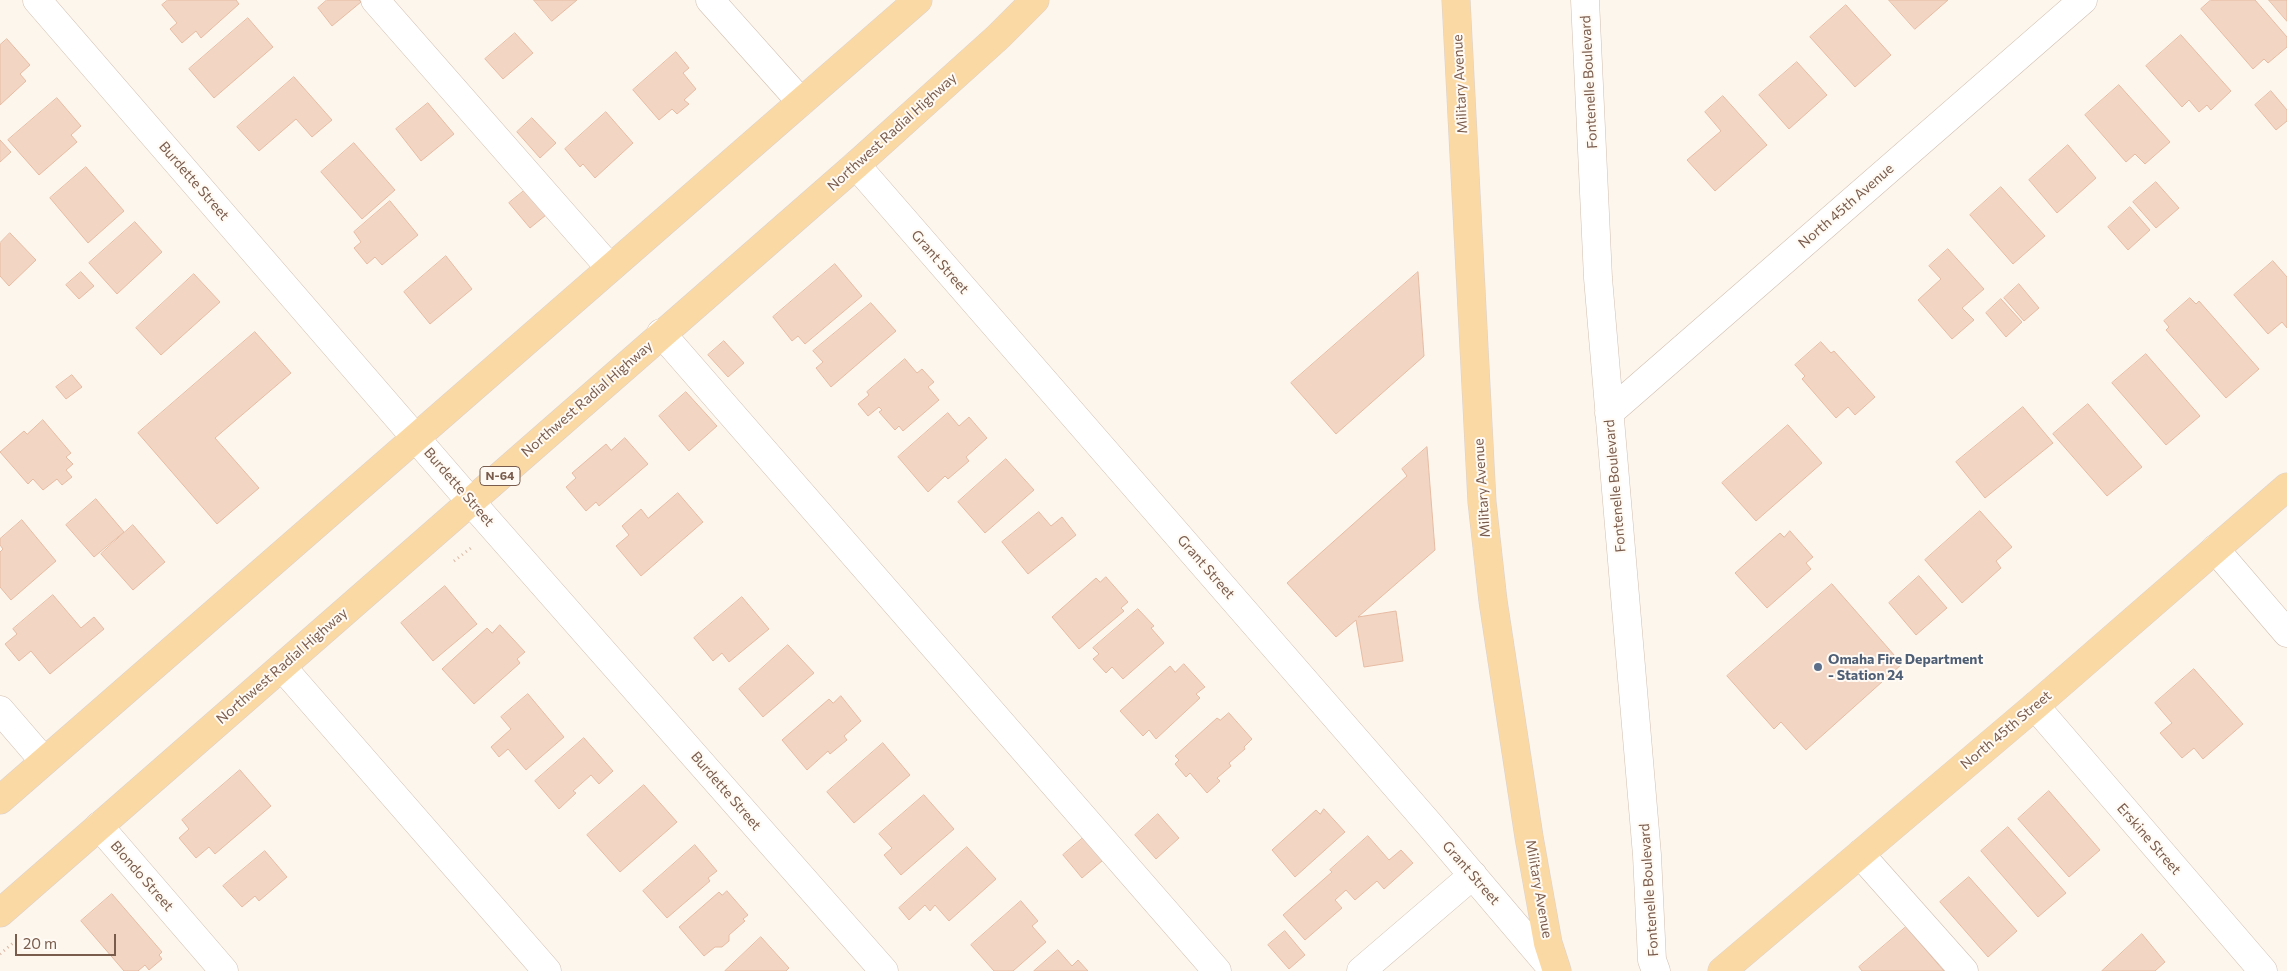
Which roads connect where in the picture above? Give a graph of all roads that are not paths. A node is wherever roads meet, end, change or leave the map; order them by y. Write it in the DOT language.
graph roads {
  1 [pos="37,0"];
  2 [pos="375,0"];
  3 [pos="710,0"];
  4 [pos="918,0"];
  5 [pos="1035,0"];
  6 [pos="1048,0"];
  7 [pos="1456,0"];
  8 [pos="1585,0"];
  9 [pos="2083,0"];
  10 [pos="998,37"];
  11 [pos="801,102"];
  12 [pos="856,165"];
  13 [pos="610,268"];
  14 [pos="661,333"];
  15 [pos="1609,413"];
  16 [pos="416,438"];
  17 [pos="2287,487"];
  18 [pos="471,502"];
  19 [pos="2215,549"];
  20 [pos="2287,633"];
  21 [pos="282,667"];
  22 [pos="2034,706"];
  23 [pos="0,710"];
  24 [pos="44,761"];
  25 [pos="0,800"];
  26 [pos="99,826"];
  27 [pos="1860,854"];
  28 [pos="1473,875"];
  29 [pos="0,913"];
  30 [pos="224,971"];
  31 [pos="547,971"];
  32 [pos="884,971"];
  33 [pos="1217,971"];
  34 [pos="1361,971"];
  35 [pos="1556,971"];
  36 [pos="1656,971"];
  37 [pos="1722,971"];
  38 [pos="1964,971"];
  39 [pos="2263,971"];
  1 -- 16 [label="street, Burdette Street"];
  2 -- 13 [label="street"];
  3 -- 11 [label="street"];
  4 -- 11 [label="main road"];
  5 -- 10 [label="main road, Northwest Radial Highway / N-64"];
  6 -- 10 [label="main road"];
  7 -- 35 [label="main road, Military Avenue"];
  8 -- 15 [label="street, Fontenelle Boulevard"];
  9 -- 15 [label="street, North 45th Avenue"];
  10 -- 12 [label="main road, Northwest Radial Highway / N-64"];
  11 -- 13 [label="main road"];
  12 -- 14 [label="main road, Northwest Radial Highway / N-64"];
  12 -- 28 [label="street, Grant Street"];
  13 -- 16 [label="main road"];
  14 -- 18 [label="main road, Northwest Radial Highway / N-64"];
  14 -- 33 [label="street"];
  15 -- 36 [label="street, Fontenelle Boulevard"];
  16 -- 18 [label="street, Burdette Street"];
  16 -- 24 [label="main road"];
  17 -- 19 [label="main road, North 45th Street"];
  18 -- 21 [label="main road, Northwest Radial Highway / N-64"];
  18 -- 32 [label="street, Burdette Street"];
  19 -- 20 [label="street"];
  19 -- 22 [label="main road, North 45th Street"];
  21 -- 26 [label="main road, Northwest Radial Highway / N-64"];
  21 -- 31 [label="street"];
  22 -- 27 [label="main road, North 45th Street"];
  22 -- 39 [label="street, Erskine Street"];
  23 -- 24 [label="street"];
  24 -- 25 [label="main road"];
  26 -- 29 [label="main road, Northwest Radial Highway / N-64"];
  26 -- 30 [label="street, Blondo Street"];
  27 -- 37 [label="main road, North 45th Street"];
  27 -- 38 [label="street"];
  28 -- 34 [label="street"];
  28 -- 35 [label="street, Grant Street"];
}
